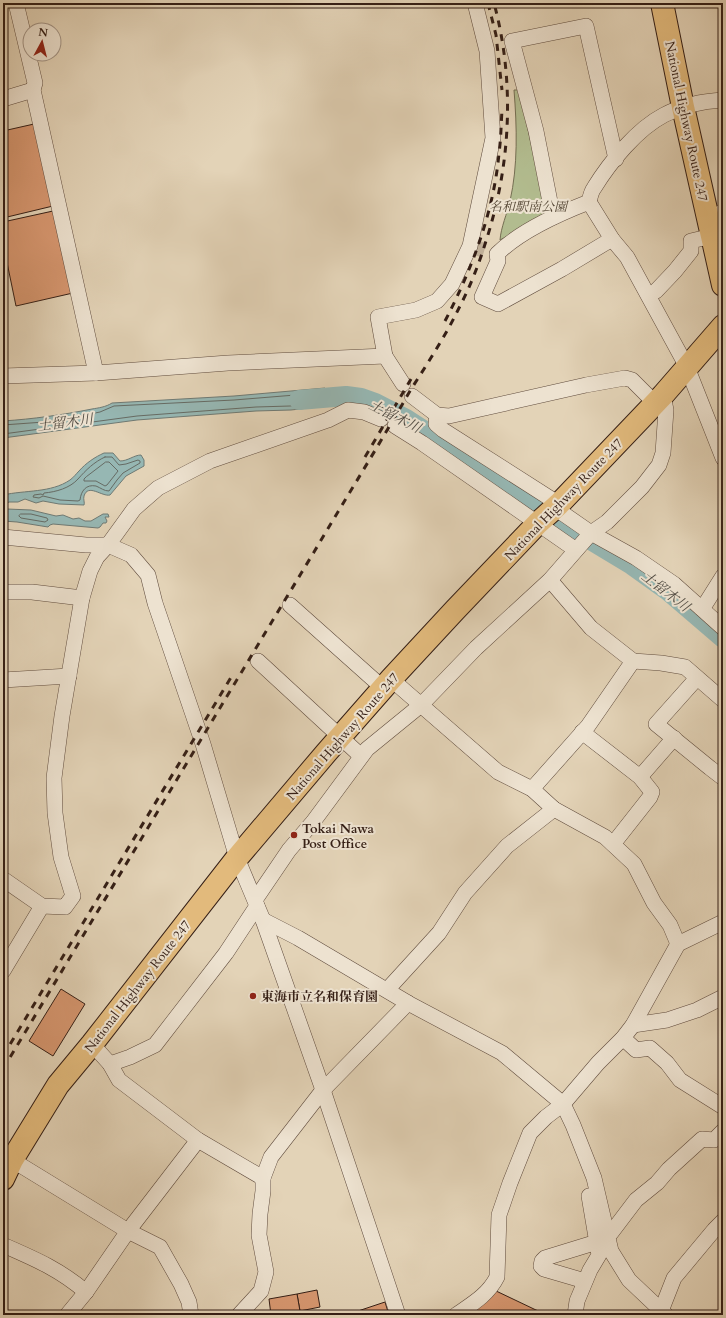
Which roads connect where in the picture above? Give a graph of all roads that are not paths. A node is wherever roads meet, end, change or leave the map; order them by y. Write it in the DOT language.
graph roads {
  1 [pos="16,3"];
  2 [pos="475,3"];
  3 [pos="662,3"];
  4 [pos="33,90"];
  5 [pos="3,99"];
  6 [pos="723,100"];
  7 [pos="683,107"];
  8 [pos="616,159"];
  9 [pos="589,202"];
  10 [pos="553,216"];
  11 [pos="714,222"];
  12 [pos="612,239"];
  13 [pos="723,285"];
  14 [pos="649,294"];
  15 [pos="723,326"];
  16 [pos="385,356"];
  17 [pos="688,367"];
  18 [pos="96,373"];
  19 [pos="3,376"];
  20 [pos="403,384"];
  21 [pos="412,396"];
  22 [pos="659,399"];
  23 [pos="437,415"];
  24 [pos="381,419"];
  25 [pos="395,426"];
  26 [pos="723,458"];
  27 [pos="548,514"];
  28 [pos="591,533"];
  29 [pos="3,537"];
  30 [pos="108,545"];
  31 [pos="578,548"];
  32 [pos="723,576"];
  33 [pos="550,580"];
  34 [pos="3,592"];
  35 [pos="82,598"];
  36 [pos="290,605"];
  37 [pos="701,608"];
  38 [pos="723,628"];
  39 [pos="258,661"];
  40 [pos="633,661"];
  41 [pos="69,676"];
  42 [pos="697,678"];
  43 [pos="3,680"];
  44 [pos="387,683"];
  45 [pos="723,700"];
  46 [pos="421,705"];
  47 [pos="582,732"];
  48 [pos="340,737"];
  49 [pos="674,738"];
  50 [pos="361,756"];
  51 [pos="640,777"];
  52 [pos="723,778"];
  53 [pos="532,789"];
  54 [pos="554,809"];
  55 [pos="613,844"];
  56 [pos="237,858"];
  57 [pos="3,880"];
  58 [pos="42,906"];
  59 [pos="258,909"];
  60 [pos="723,922"];
  61 [pos="678,944"];
  62 [pos="3,971"];
  63 [pos="387,990"];
  64 [pos="723,997"];
  65 [pos="408,1003"];
  66 [pos="633,1025"];
  67 [pos="623,1038"];
  68 [pos="92,1044"];
  69 [pos="110,1064"];
  70 [pos="323,1090"];
  71 [pos="563,1104"];
  72 [pos="723,1107"];
  73 [pos="723,1131"];
  74 [pos="198,1140"];
  75 [pos="7,1168"];
  76 [pos="262,1178"];
  77 [pos="723,1221"];
  78 [pos="128,1231"];
  79 [pos="602,1238"];
  80 [pos="3,1245"];
  81 [pos="586,1281"];
  82 [pos="86,1292"];
  83 [pos="664,1313"];
  84 [pos="67,1315"];
  85 [pos="191,1315"];
  86 [pos="239,1315"];
  87 [pos="398,1315"];
  88 [pos="456,1315"];
  89 [pos="575,1315"];
  1 -- 4 [label="street"];
  2 -- 16 [label="street"];
  3 -- 7 [label="highway, National Highway Route 247"];
  4 -- 5 [label="street"];
  4 -- 18 [label="street"];
  6 -- 7 [label="street"];
  7 -- 8 [label="street"];
  7 -- 11 [label="highway, National Highway Route 247"];
  8 -- 9 [label="street"];
  8 -- 10 [label="street"];
  9 -- 10 [label="street"];
  9 -- 12 [label="street"];
  10 -- 12 [label="street"];
  11 -- 13 [label="highway, National Highway Route 247"];
  11 -- 14 [label="street"];
  12 -- 14 [label="street"];
  14 -- 17 [label="street"];
  15 -- 17 [label="highway, National Highway Route 247"];
  16 -- 18 [label="street"];
  16 -- 20 [label="street"];
  17 -- 22 [label="highway, National Highway Route 247"];
  17 -- 26 [label="street"];
  18 -- 19 [label="street"];
  21 -- 23 [label="street"];
  22 -- 23 [label="street"];
  22 -- 27 [label="highway, National Highway Route 247"];
  22 -- 28 [label="street"];
  23 -- 27 [label="street"];
  24 -- 30 [label="street"];
  25 -- 27 [label="street"];
  27 -- 28 [label="street"];
  27 -- 31 [label="street"];
  27 -- 44 [label="highway, National Highway Route 247"];
  28 -- 31 [label="street"];
  28 -- 37 [label="street"];
  29 -- 30 [label="street"];
  30 -- 35 [label="street"];
  30 -- 56 [label="street"];
  31 -- 33 [label="street"];
  32 -- 37 [label="street"];
  33 -- 40 [label="street"];
  33 -- 46 [label="street"];
  34 -- 35 [label="street"];
  35 -- 41 [label="street"];
  36 -- 44 [label="street"];
  37 -- 38 [label="street"];
  39 -- 48 [label="street"];
  40 -- 42 [label="street"];
  40 -- 47 [label="street"];
  41 -- 43 [label="street"];
  41 -- 58 [label="street"];
  42 -- 45 [label="street"];
  42 -- 49 [label="street"];
  44 -- 46 [label="street"];
  44 -- 48 [label="highway, National Highway Route 247"];
  46 -- 50 [label="street"];
  46 -- 53 [label="street"];
  47 -- 51 [label="street"];
  47 -- 53 [label="street"];
  48 -- 50 [label="street"];
  48 -- 56 [label="highway, National Highway Route 247"];
  49 -- 51 [label="street"];
  49 -- 52 [label="street"];
  50 -- 59 [label="street"];
  51 -- 55 [label="street"];
  53 -- 54 [label="street"];
  54 -- 55 [label="street"];
  54 -- 63 [label="street"];
  55 -- 61 [label="street"];
  56 -- 59 [label="street"];
  56 -- 68 [label="highway, National Highway Route 247"];
  57 -- 58 [label="street"];
  58 -- 62 [label="street"];
  59 -- 63 [label="street"];
  59 -- 69 [label="street"];
  59 -- 70 [label="street"];
  60 -- 61 [label="street"];
  61 -- 66 [label="street"];
  63 -- 65 [label="street"];
  64 -- 66 [label="street"];
  65 -- 70 [label="street"];
  65 -- 71 [label="street"];
  66 -- 67 [label="street"];
  67 -- 71 [label="street"];
  67 -- 72 [label="street"];
  68 -- 69 [label="street"];
  68 -- 75 [label="highway, National Highway Route 247"];
  69 -- 74 [label="street"];
  70 -- 76 [label="street"];
  70 -- 87 [label="street"];
  71 -- 79 [label="street"];
  71 -- 88 [label="street"];
  73 -- 79 [label="street"];
  74 -- 76 [label="street"];
  74 -- 78 [label="street"];
  75 -- 78 [label="street"];
  76 -- 86 [label="street"];
  77 -- 83 [label="street"];
  78 -- 82 [label="street"];
  78 -- 85 [label="street"];
  79 -- 81 [label="street"];
  79 -- 81 [label="street"];
  79 -- 83 [label="street"];
  80 -- 82 [label="street"];
  81 -- 89 [label="street"];
  82 -- 84 [label="street"];
}
